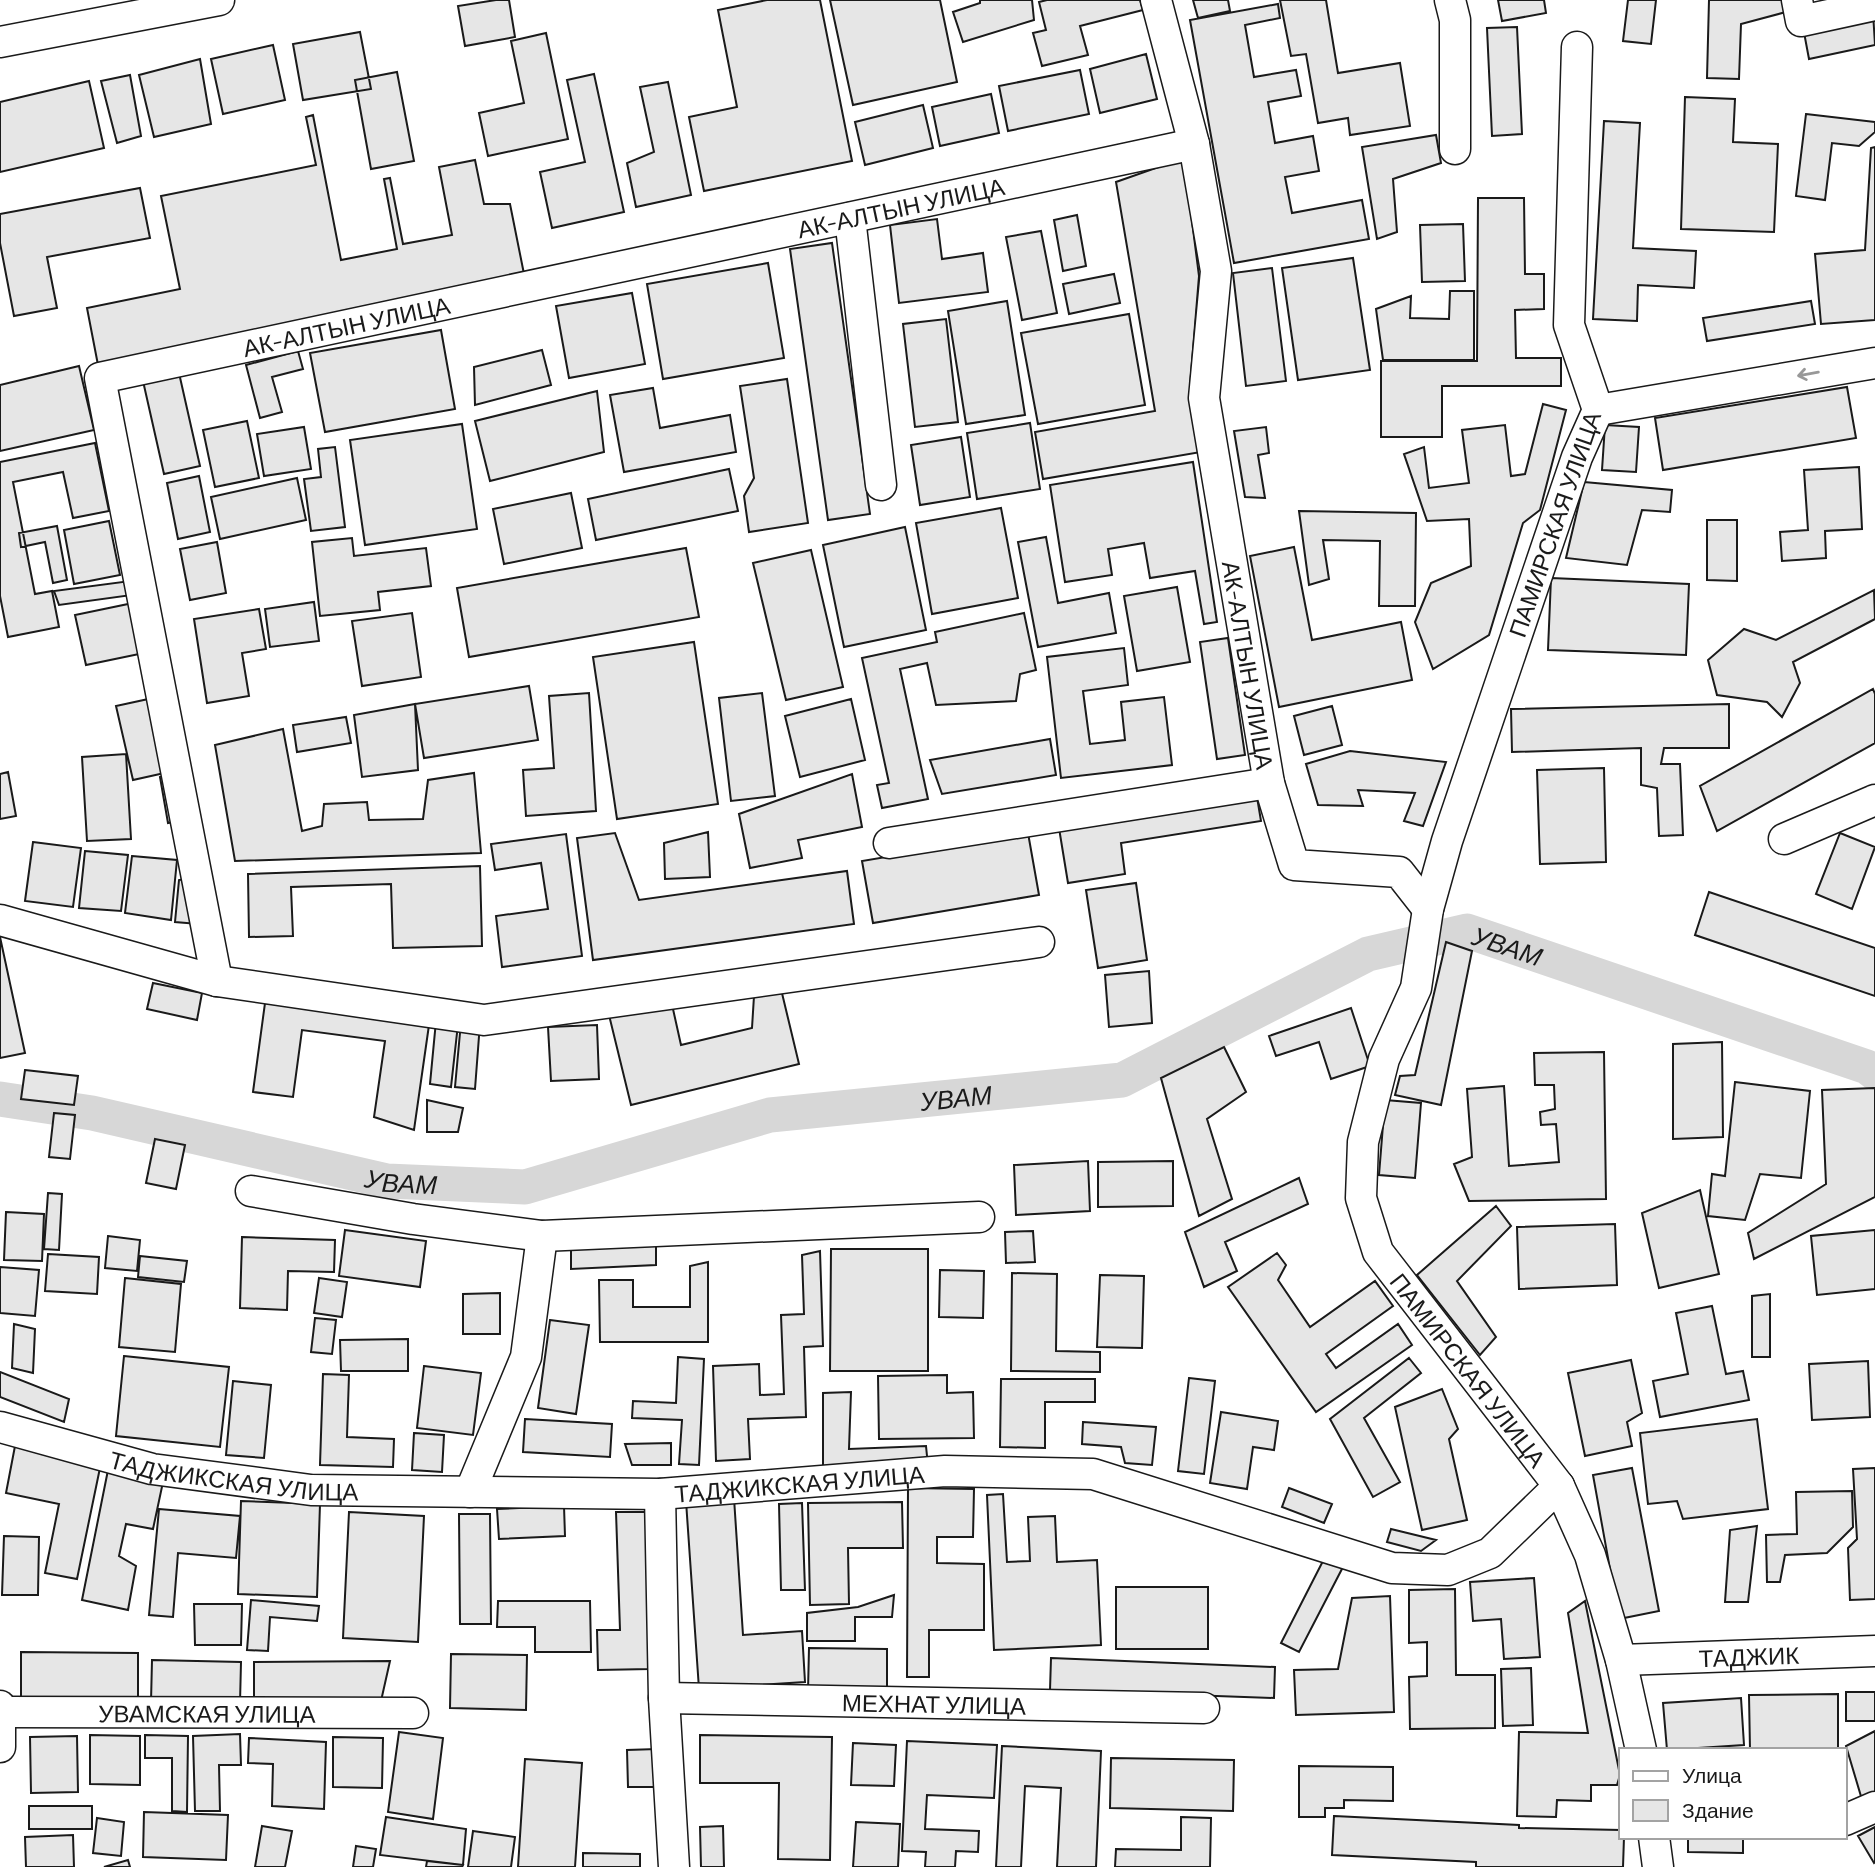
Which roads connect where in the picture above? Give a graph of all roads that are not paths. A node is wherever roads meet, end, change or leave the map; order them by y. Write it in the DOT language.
graph roads {
  1 [pos="219,0"];
  2 [pos="1156,0"];
  3 [pos="1450,0"];
  4 [pos="1797,0"];
  5 [pos="1875,5"];
  6 [pos="0,42"];
  7 [pos="1577,47"];
  8 [pos="1194,145"];
  9 [pos="1455,149"];
  10 [pos="850,218"];
  11 [pos="1875,363"];
  12 [pos="1598,410"];
  13 [pos="881,485"];
  14 [pos="1269,783"];
  15 [pos="1875,800"];
  16 [pos="1784,839"];
  17 [pos="889,843"];
  18 [pos="1428,909"];
  19 [pos="0,920"];
  20 [pos="1040,942"];
  21 [pos="217,981"];
  22 [pos="251,1191"];
  23 [pos="979,1217"];
  24 [pos="542,1236"];
  25 [pos="0,1427"];
  26 [pos="1559,1486"];
  27 [pos="470,1492"];
  28 [pos="660,1494"];
  29 [pos="1875,1651"];
  30 [pos="1621,1660"];
  31 [pos="664,1698"];
  32 [pos="1205,1708"];
  33 [pos="1,1709"];
  34 [pos="413,1713"];
  35 [pos="0,1747"];
  36 [pos="1641,1748"];
  37 [pos="1875,1807"];
  38 [pos="1847,1819"];
  39 [pos="1654,1839"];
  40 [pos="674,1867"];
  41 [pos="1658,1867"];
  1 -- 6 [label="street"];
  2 -- 8 [label="street, АК-АЛТЫН УЛИЦА"];
  3 -- 9 [label="street"];
  4 -- 5 [label="street"];
  7 -- 12 [label="street, ПАМИРСКАЯ УЛИЦА"];
  8 -- 10 [label="street, АК-АЛТЫН УЛИЦА"];
  8 -- 14 [label="street, АК-АЛТЫН УЛИЦА"];
  10 -- 13 [label="street"];
  10 -- 21 [label="street, АК-АЛТЫН УЛИЦА"];
  11 -- 12 [label="street, one-way"];
  12 -- 18 [label="street, ПАМИРСКАЯ УЛИЦА"];
  14 -- 17 [label="street"];
  14 -- 18 [label="street, АК-АЛТЫН УЛИЦА"];
  15 -- 16 [label="street"];
  18 -- 26 [label="street, ПАМИРСКАЯ УЛИЦА"];
  19 -- 21 [label="street"];
  20 -- 21 [label="street"];
  22 -- 24 [label="street"];
  23 -- 24 [label="street"];
  24 -- 27 [label="street"];
  25 -- 27 [label="street, ТАДЖИКСКАЯ УЛИЦА"];
  26 -- 28 [label="street, ТАДЖИКСКАЯ УЛИЦА"];
  26 -- 30 [label="street, ПАМИРСКАЯ УЛИЦА"];
  27 -- 28 [label="street, ТАДЖИКСКАЯ УЛИЦА"];
  28 -- 31 [label="street"];
  29 -- 30 [label="street, ТАДЖИК"];
  30 -- 36 [label="street, ПАМИРСКАЯ УЛИЦА"];
  31 -- 32 [label="street, МЕХНАТ УЛИЦА"];
  31 -- 40 [label="street"];
  33 -- 34 [label="street, УВАМСКАЯ УЛИЦА"];
  33 -- 35 [label="street"];
  37 -- 38 [label="street"];
  39 -- 41 [label="street"];
}
